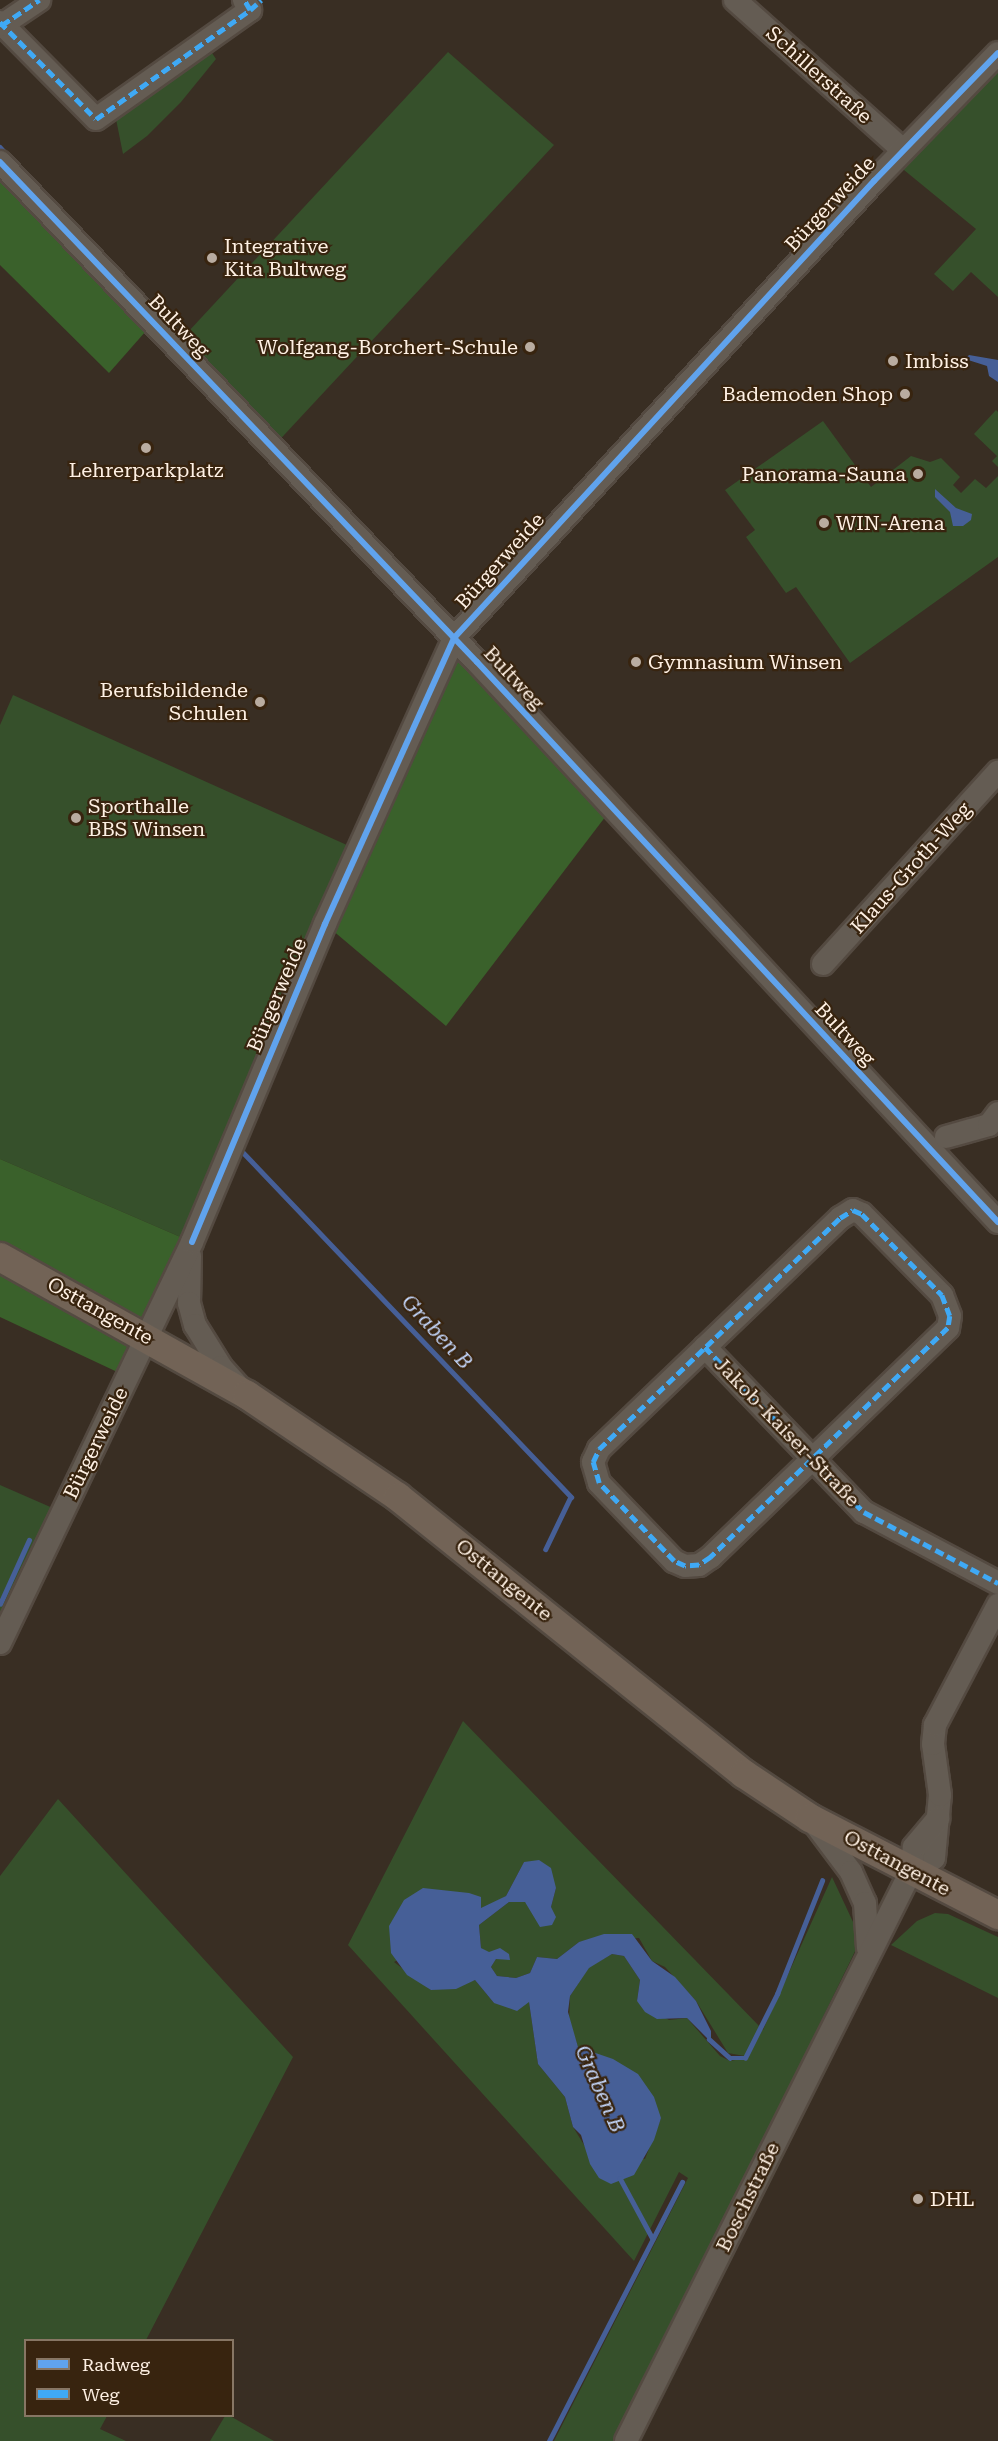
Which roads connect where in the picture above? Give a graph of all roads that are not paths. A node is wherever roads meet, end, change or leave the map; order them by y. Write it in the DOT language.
graph roads {
  1 [pos="39,0"];
  2 [pos="735,0"];
  3 [pos="251,3"];
  4 [pos="1,23"];
  5 [pos="998,53"];
  6 [pos="903,150"];
  7 [pos="0,162"];
  8 [pos="454,638"];
  9 [pos="998,772"];
  10 [pos="824,963"];
  11 [pos="998,1113"];
  12 [pos="946,1137"];
  13 [pos="998,1221"];
  14 [pos="192,1242"];
  15 [pos="0,1257"];
  16 [pos="147,1337"];
  17 [pos="705,1347"];
  18 [pos="247,1395"];
  19 [pos="812,1459"];
  20 [pos="998,1583"];
  21 [pos="998,1605"];
  22 [pos="0,1643"];
  23 [pos="810,1818"];
  24 [pos="911,1871"];
  25 [pos="998,1915"];
  26 [pos="868,1952"];
  27 [pos="626,2441"];
  1 -- 4 [label="street"];
  2 -- 6 [label="street, Schillerstraße"];
  3 -- 4 [label="street"];
  5 -- 6 [label="street, Bürgerweide"];
  6 -- 8 [label="street, Bürgerweide"];
  7 -- 8 [label="street, Bultweg"];
  8 -- 13 [label="street, Bultweg"];
  8 -- 14 [label="street, Bürgerweide"];
  9 -- 10 [label="street, Klaus-Groth-Weg"];
  11 -- 12 [label="street"];
  14 -- 16 [label="street, Bürgerweide"];
  14 -- 18 [label="street, Bürgerweide"];
  15 -- 16 [label="main road, Osttangente"];
  16 -- 18 [label="main road, Osttangente"];
  16 -- 22 [label="street, Bürgerweide"];
  17 -- 19 [label="street, Jakob-Kaiser-Straße"];
  17 -- 19 [label="street"];
  17 -- 19 [label="street"];
  18 -- 23 [label="main road, Osttangente"];
  19 -- 20 [label="street, Jakob-Kaiser-Straße"];
  21 -- 24 [label="street, Boschstraße"];
  23 -- 24 [label="main road, Osttangente"];
  23 -- 26 [label="street, Boschstraße"];
  24 -- 25 [label="main road, Osttangente"];
  24 -- 26 [label="street, Boschstraße"];
  26 -- 27 [label="street, Boschstraße"];
}
